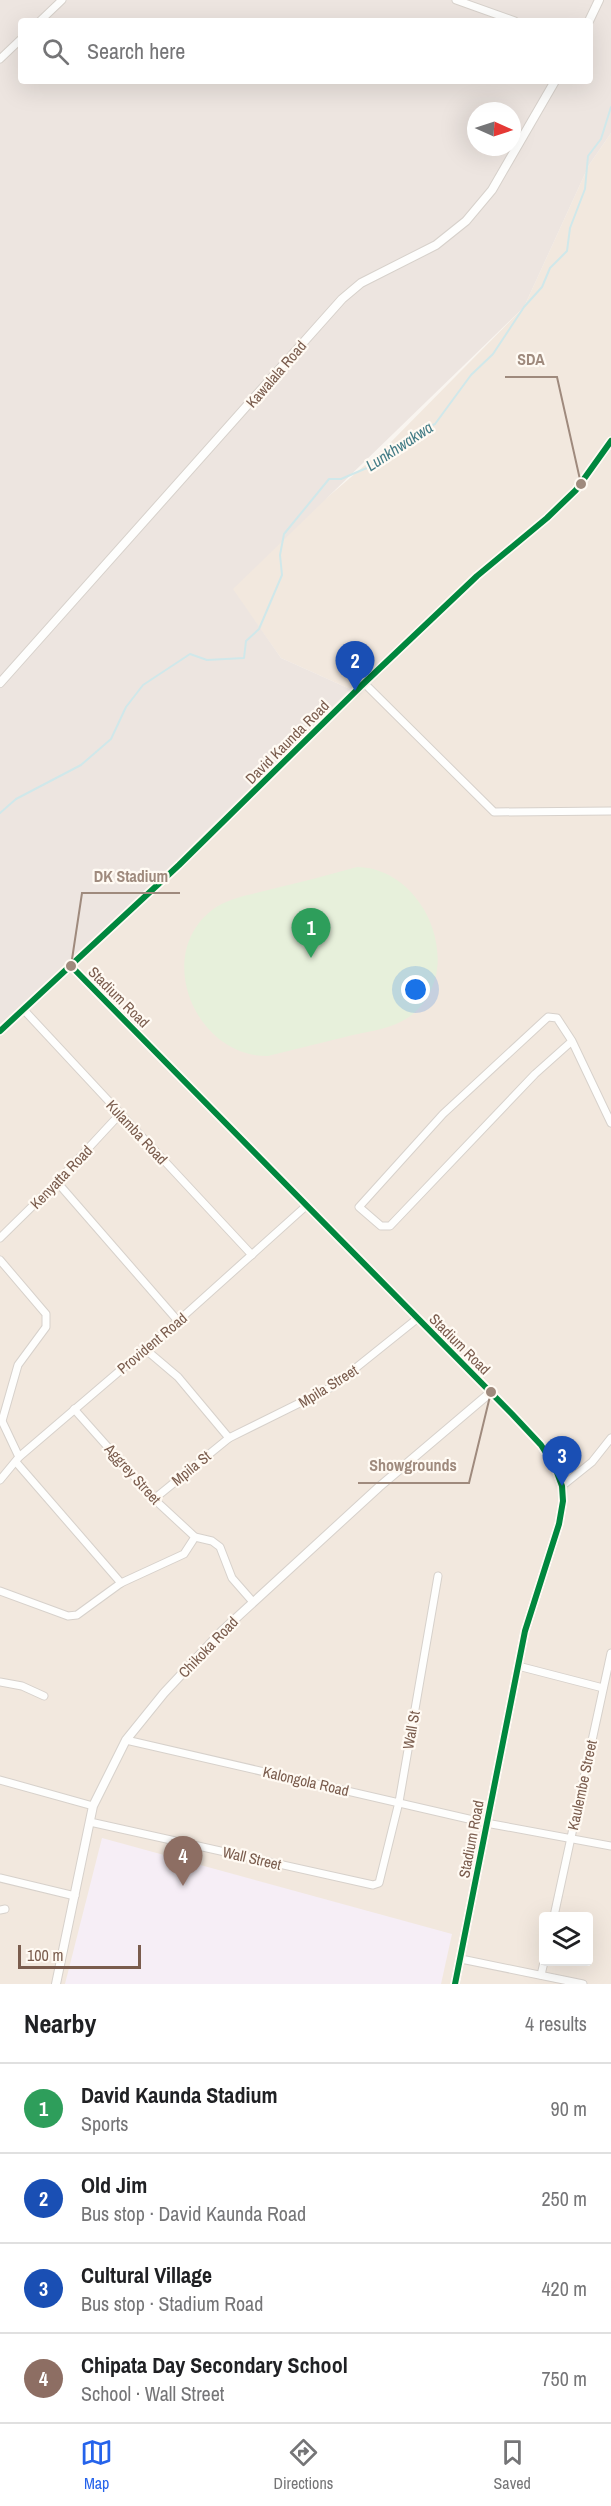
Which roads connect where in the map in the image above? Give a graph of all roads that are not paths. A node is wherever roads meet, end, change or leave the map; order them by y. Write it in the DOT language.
graph roads {
  1 [pos="62,0"];
  2 [pos="456,0"];
  3 [pos="599,0"];
  4 [pos="43,18"];
  5 [pos="507,18"];
  6 [pos="590,18"];
  7 [pos="18,42"];
  8 [pos="0,59"];
  9 [pos="553,84"];
  10 [pos="611,441"];
  11 [pos="0,683"];
  12 [pos="363,683"];
  13 [pos="611,811"];
  14 [pos="72,966"];
  15 [pos="23,1009"];
  16 [pos="0,1031"];
  17 [pos="572,1041"];
  18 [pos="120,1114"];
  19 [pos="611,1123"];
  20 [pos="57,1182"];
  21 [pos="306,1206"];
  22 [pos="0,1238"];
  23 [pos="252,1255"];
  24 [pos="0,1260"];
  25 [pos="418,1318"];
  26 [pos="178,1322"];
  27 [pos="145,1349"];
  28 [pos="491,1392"];
  29 [pos="74,1409"];
  30 [pos="1,1419"];
  31 [pos="229,1438"];
  32 [pos="611,1438"];
  33 [pos="17,1460"];
  34 [pos="0,1480"];
  35 [pos="562,1486"];
  36 [pos="154,1499"];
  37 [pos="195,1537"];
  38 [pos="438,1576"];
  39 [pos="121,1583"];
  40 [pos="0,1590"];
  41 [pos="253,1602"];
  42 [pos="611,1653"];
  43 [pos="518,1666"];
  44 [pos="0,1682"];
  45 [pos="603,1688"];
  46 [pos="44,1696"];
  47 [pos="126,1740"];
  48 [pos="0,1780"];
  49 [pos="399,1802"];
  50 [pos="93,1806"];
  51 [pos="90,1822"];
  52 [pos="486,1823"];
  53 [pos="571,1838"];
  54 [pos="611,1846"];
  55 [pos="0,1878"];
  56 [pos="379,1883"];
  57 [pos="75,1896"];
  58 [pos="555,1912"];
  59 [pos="461,1959"];
  60 [pos="543,1966"];
  61 [pos="541,1975"];
  62 [pos="56,1984"];
  63 [pos="455,1984"];
  64 [pos="583,1984"];
  1 -- 4 [label="street"];
  2 -- 5 [label="street"];
  3 -- 6 [label="street"];
  7 -- 8 [label="street"];
  9 -- 11 [label="street, Kawalala Road"];
  10 -- 12 [label="street, David Kaunda Road"];
  12 -- 13 [label="street"];
  12 -- 14 [label="street, David Kaunda Road"];
  14 -- 15 [label="street, David Kaunda Road"];
  14 -- 21 [label="street, Stadium Road"];
  15 -- 16 [label="street, David Kaunda Road"];
  15 -- 18 [label="street, Kulamba Road"];
  17 -- 17 [label="street"];
  17 -- 19 [label="street"];
  18 -- 20 [label="street, Kenyatta Road"];
  18 -- 23 [label="street, Kulamba Road"];
  20 -- 22 [label="street, Kenyatta Road"];
  20 -- 26 [label="street"];
  21 -- 23 [label="street, Provident Road"];
  21 -- 25 [label="street, Stadium Road"];
  23 -- 26 [label="street, Provident Road"];
  24 -- 30 [label="street"];
  25 -- 28 [label="street, Stadium Road"];
  25 -- 31 [label="street, Mpila Street"];
  26 -- 27 [label="street, Provident Road"];
  27 -- 29 [label="street, Provident Road"];
  27 -- 31 [label="street"];
  28 -- 35 [label="street, Stadium Road"];
  28 -- 41 [label="street, Chikoka Road"];
  29 -- 33 [label="street, Provident Road"];
  29 -- 36 [label="street, Aggrey Street"];
  30 -- 33 [label="street"];
  31 -- 36 [label="street, Mpila St"];
  32 -- 35 [label="street"];
  33 -- 34 [label="street, Provident Road"];
  33 -- 39 [label="street"];
  35 -- 43 [label="street, Stadium Road"];
  36 -- 37 [label="street, Aggrey Street"];
  37 -- 39 [label="street"];
  37 -- 41 [label="street, Aggrey Street"];
  38 -- 49 [label="street, Wall St"];
  39 -- 40 [label="street"];
  41 -- 47 [label="street, Chikoka Road"];
  42 -- 45 [label="street, Kaulembe Street"];
  43 -- 45 [label="street"];
  43 -- 52 [label="street, Stadium Road"];
  44 -- 46 [label="street"];
  45 -- 53 [label="street, Kaulembe Street"];
  47 -- 49 [label="street, Kalongola Road"];
  47 -- 50 [label="street, Chikoka Road"];
  48 -- 50 [label="street"];
  49 -- 52 [label="street, Kalongola Road"];
  49 -- 56 [label="street, Wall St"];
  50 -- 51 [label="street, Chikoka Road"];
  51 -- 56 [label="street, Wall Street"];
  51 -- 57 [label="street, Chikoka Road"];
  52 -- 53 [label="street, Kalongola Road"];
  52 -- 59 [label="street, Stadium Road"];
  53 -- 54 [label="street, Kalongola Road"];
  53 -- 58 [label="street, Kaulembe Street"];
  55 -- 57 [label="street"];
  57 -- 62 [label="street, Chikoka Road"];
  59 -- 61 [label="street"];
  59 -- 63 [label="street, Stadium Road"];
  60 -- 61 [label="street"];
  61 -- 64 [label="street"];
}
